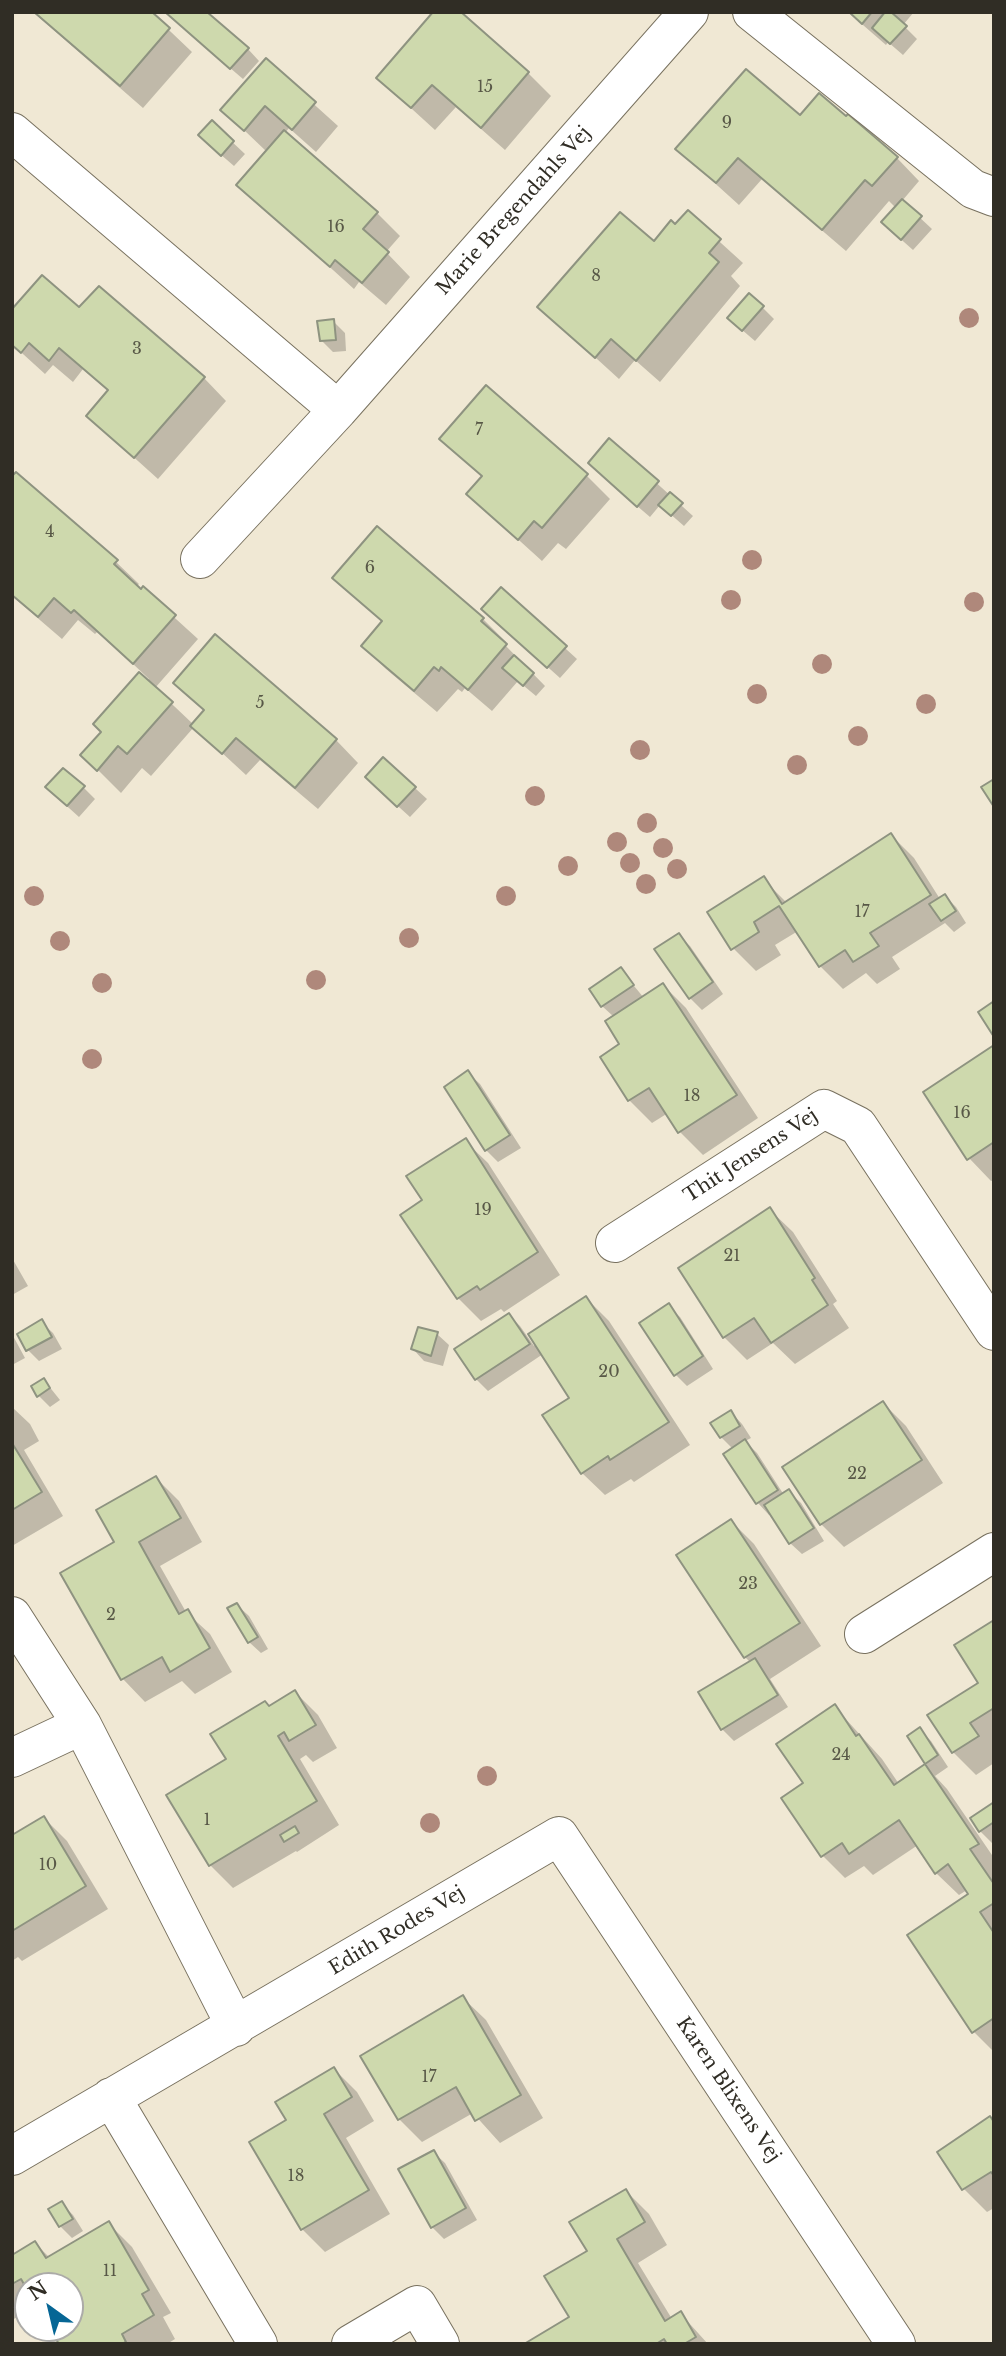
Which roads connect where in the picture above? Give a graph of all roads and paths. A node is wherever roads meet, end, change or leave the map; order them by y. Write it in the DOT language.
graph roads {
  1 [pos="690,12"];
  2 [pos="752,12"];
  3 [pos="12,132"];
  4 [pos="994,197"];
  5 [pos="338,410"];
  6 [pos="200,559"];
  7 [pos="615,1243"];
  8 [pos="994,1331"];
  9 [pos="994,1552"];
  10 [pos="12,1616"];
  11 [pos="864,1634"];
  12 [pos="82,1725"];
  13 [pos="12,1758"];
  14 [pos="559,1836"];
  15 [pos="236,2027"];
  16 [pos="111,2097"];
  17 [pos="12,2156"];
  18 [pos="258,2344"];
  19 [pos="351,2344"];
  20 [pos="440,2344"];
  21 [pos="896,2344"];
  1 -- 5 [label="street, Marie Bregendahls Vej"];
  2 -- 4 [label="street"];
  3 -- 5 [label="street"];
  5 -- 6 [label="street, Marie Bregendahls Vej"];
  7 -- 8 [label="street, Thit Jensens Vej"];
  9 -- 11 [label="street"];
  10 -- 12 [label="street"];
  12 -- 13 [label="street"];
  12 -- 15 [label="street"];
  14 -- 15 [label="street, Edith Rodes Vej"];
  14 -- 21 [label="street, Karen Blixens Vej"];
  15 -- 16 [label="street, Edith Rodes Vej"];
  16 -- 17 [label="street, Edith Rodes Vej"];
  16 -- 18 [label="street"];
  19 -- 20 [label="street"];
}
